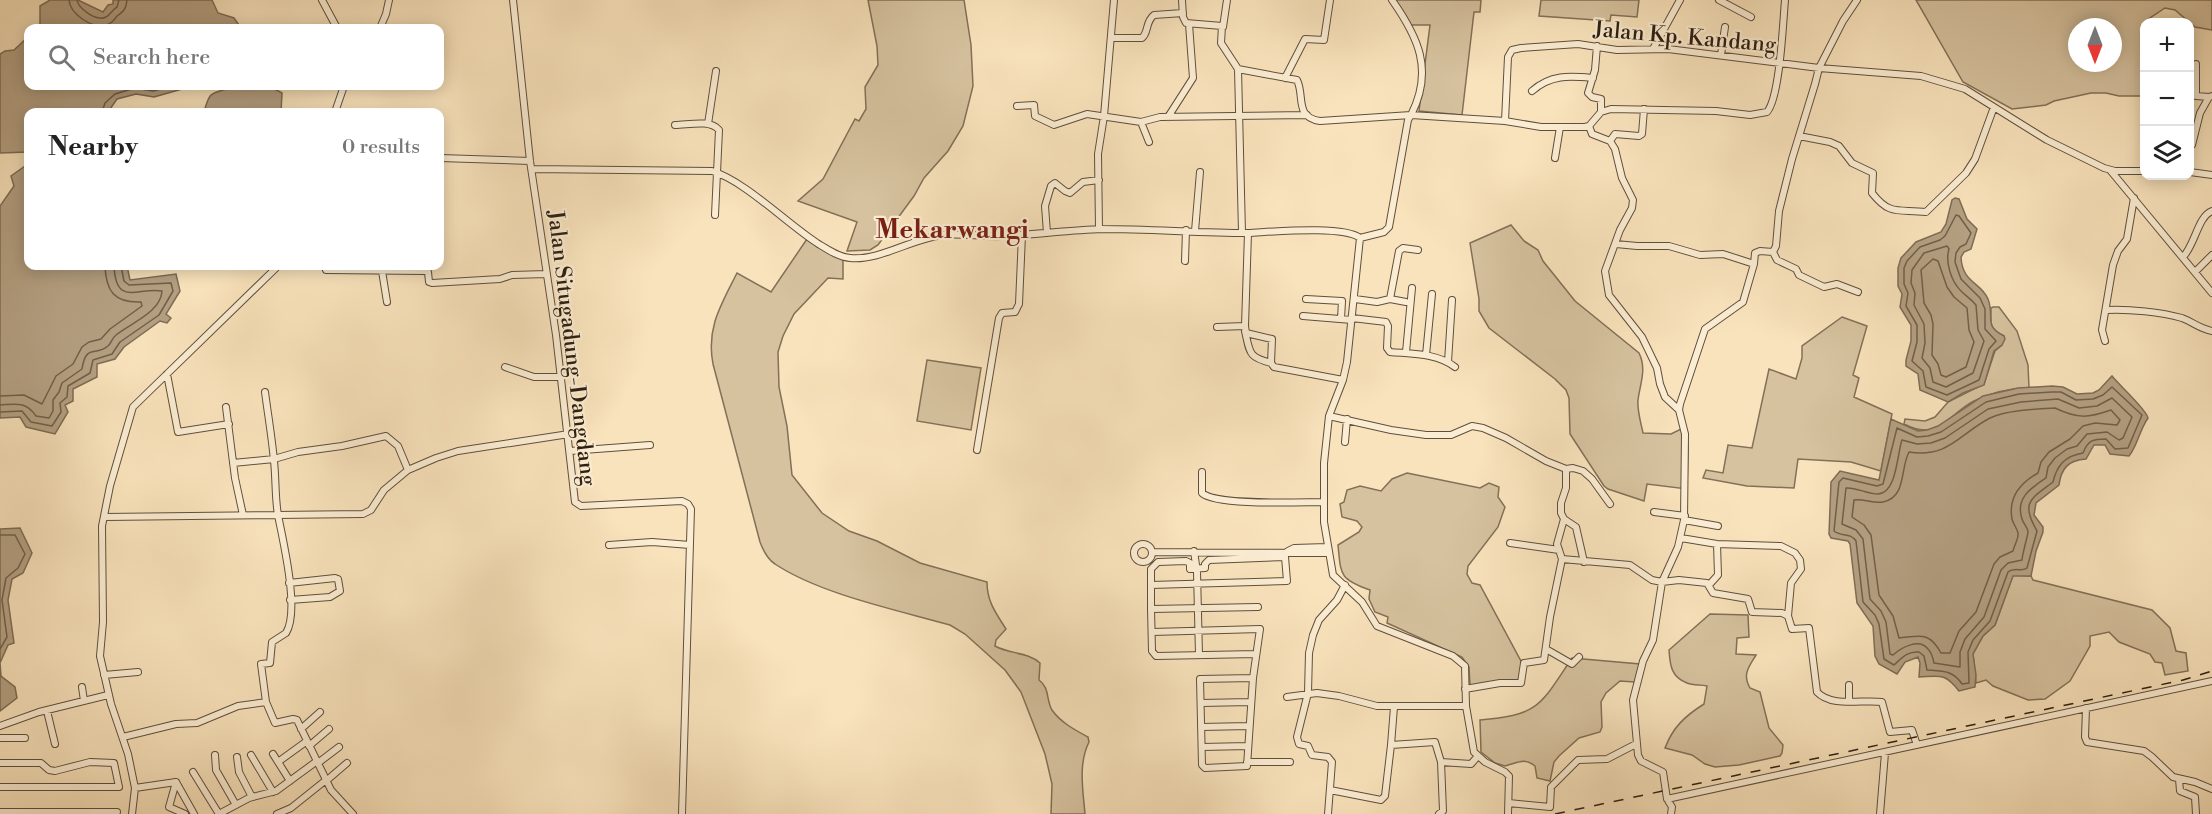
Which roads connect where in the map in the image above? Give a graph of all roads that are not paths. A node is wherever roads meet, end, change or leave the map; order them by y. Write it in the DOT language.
graph roads {
  1 [pos="322,0"];
  2 [pos="389,0"];
  3 [pos="513,0"];
  4 [pos="1113,0"];
  5 [pos="1182,0"];
  6 [pos="1227,0"];
  7 [pos="1330,0"];
  8 [pos="1392,0"];
  9 [pos="1680,0"];
  10 [pos="1719,0"];
  11 [pos="1785,0"];
  12 [pos="1857,0"];
  13 [pos="1183,13"];
  14 [pos="1751,17"];
  15 [pos="335,24"];
  16 [pos="382,24"];
  17 [pos="1189,24"];
  18 [pos="1223,27"];
  19 [pos="1725,27"];
  20 [pos="1112,38"];
  21 [pos="1597,46"];
  22 [pos="1653,49"];
  23 [pos="1721,55"];
  24 [pos="1779,62"];
  25 [pos="2196,64"];
  26 [pos="1819,68"];
  27 [pos="1238,69"];
  28 [pos="716,71"];
  29 [pos="1285,78"];
  30 [pos="1593,78"];
  31 [pos="343,90"];
  32 [pos="1533,91"];
  33 [pos="2211,96"];
  34 [pos="1017,106"];
  35 [pos="1994,107"];
  36 [pos="336,108"];
  37 [pos="1644,110"];
  38 [pos="1601,112"];
  39 [pos="1411,115"];
  40 [pos="1104,116"];
  41 [pos="1307,116"];
  42 [pos="1168,117"];
  43 [pos="1239,117"];
  44 [pos="1505,121"];
  45 [pos="1141,122"];
  46 [pos="708,124"];
  47 [pos="675,125"];
  48 [pos="1589,126"];
  49 [pos="1560,127"];
  50 [pos="1799,136"];
  51 [pos="2194,137"];
  52 [pos="1610,141"];
  53 [pos="1149,142"];
  54 [pos="444,158"];
  55 [pos="1556,158"];
  56 [pos="530,161"];
  57 [pos="532,169"];
  58 [pos="2110,170"];
  59 [pos="2140,171"];
  60 [pos="1200,172"];
  61 [pos="718,173"];
  62 [pos="2194,173"];
  63 [pos="2212,175"];
  64 [pos="1099,180"];
  65 [pos="2134,198"];
  66 [pos="2212,211"];
  67 [pos="715,215"];
  68 [pos="1099,229"];
  69 [pos="1186,231"];
  70 [pos="1195,231"];
  71 [pos="1245,232"];
  72 [pos="1047,233"];
  73 [pos="1022,235"];
  74 [pos="1360,238"];
  75 [pos="1616,243"];
  76 [pos="1418,250"];
  77 [pos="1773,252"];
  78 [pos="2212,255"];
  79 [pos="2183,257"];
  80 [pos="1185,261"];
  81 [pos="1754,264"];
  82 [pos="274,270"];
  83 [pos="326,270"];
  84 [pos="382,271"];
  85 [pos="2195,272"];
  86 [pos="547,274"];
  87 [pos="1412,288"];
  88 [pos="1858,292"];
  89 [pos="2212,293"];
  90 [pos="1432,294"];
  91 [pos="1306,298"];
  92 [pos="1354,299"];
  93 [pos="1390,299"];
  94 [pos="1452,300"];
  95 [pos="387,302"];
  96 [pos="1406,302"];
  97 [pos="2107,310"];
  98 [pos="1303,316"];
  99 [pos="1341,319"];
  100 [pos="1352,319"];
  101 [pos="1217,327"];
  102 [pos="1245,328"];
  103 [pos="2212,332"];
  104 [pos="2105,341"];
  105 [pos="1406,352"];
  106 [pos="1426,355"];
  107 [pos="1448,362"];
  108 [pos="1271,363"];
  109 [pos="505,367"];
  110 [pos="1455,368"];
  111 [pos="167,374"];
  112 [pos="561,377"];
  113 [pos="1343,380"];
  114 [pos="265,392"];
  115 [pos="226,407"];
  116 [pos="1679,410"];
  117 [pos="1329,416"];
  118 [pos="1347,419"];
  119 [pos="228,424"];
  120 [pos="568,434"];
  121 [pos="1345,442"];
  122 [pos="651,445"];
  123 [pos="570,450"];
  124 [pos="977,450"];
  125 [pos="274,459"];
  126 [pos="233,463"];
  127 [pos="1566,469"];
  128 [pos="408,470"];
  129 [pos="1202,472"];
  130 [pos="1323,502"];
  131 [pos="1610,504"];
  132 [pos="1654,512"];
  133 [pos="278,514"];
  134 [pos="243,515"];
  135 [pos="104,518"];
  136 [pos="1685,518"];
  137 [pos="1564,519"];
  138 [pos="1718,526"];
  139 [pos="1681,537"];
  140 [pos="1510,543"];
  141 [pos="1717,544"];
  142 [pos="609,545"];
  143 [pos="690,545"];
  144 [pos="1328,550"];
  145 [pos="1559,550"];
  146 [pos="1196,551"];
  147 [pos="1153,552"];
  148 [pos="1562,559"];
  149 [pos="1584,562"];
  150 [pos="1197,570"];
  151 [pos="1662,582"];
  152 [pos="289,584"];
  153 [pos="1198,584"];
  154 [pos="1151,585"];
  155 [pos="1345,585"];
  156 [pos="1709,585"];
  157 [pos="290,600"];
  158 [pos="1258,607"];
  159 [pos="1198,608"];
  160 [pos="1151,609"];
  161 [pos="1788,616"];
  162 [pos="1199,630"];
  163 [pos="1152,632"];
  164 [pos="1546,649"];
  165 [pos="1256,654"];
  166 [pos="1199,655"];
  167 [pos="1579,657"];
  168 [pos="138,672"];
  169 [pos="104,675"];
  170 [pos="1253,678"];
  171 [pos="2212,681"];
  172 [pos="1849,685"];
  173 [pos="82,687"];
  174 [pos="1465,689"];
  175 [pos="1308,693"];
  176 [pos="108,695"];
  177 [pos="1287,697"];
  178 [pos="84,701"];
  179 [pos="1849,701"];
  180 [pos="266,702"];
  181 [pos="1251,702"];
  182 [pos="1201,703"];
  183 [pos="1466,706"];
  184 [pos="1394,707"];
  185 [pos="2086,708"];
  186 [pos="47,711"];
  187 [pos="320,711"];
  188 [pos="0,726"];
  189 [pos="1249,726"];
  190 [pos="1201,727"];
  191 [pos="301,729"];
  192 [pos="329,729"];
  193 [pos="123,737"];
  194 [pos="0,738"];
  195 [pos="25,738"];
  196 [pos="308,743"];
  197 [pos="55,744"];
  198 [pos="1636,744"];
  199 [pos="1390,745"];
  200 [pos="1917,745"];
  201 [pos="1248,746"];
  202 [pos="339,747"];
  203 [pos="1202,747"];
  204 [pos="1886,753"];
  205 [pos="251,754"];
  206 [pos="273,754"];
  207 [pos="215,755"];
  208 [pos="1478,756"];
  209 [pos="237,757"];
  210 [pos="278,762"];
  211 [pos="317,762"];
  212 [pos="1247,762"];
  213 [pos="1290,762"];
  214 [pos="1441,762"];
  215 [pos="0,763"];
  216 [pos="347,763"];
  217 [pos="193,772"];
  218 [pos="2179,779"];
  219 [pos="326,780"];
  220 [pos="290,781"];
  221 [pos="176,782"];
  222 [pos="0,787"];
  223 [pos="135,788"];
  224 [pos="2212,789"];
  225 [pos="1330,790"];
  226 [pos="273,792"];
  227 [pos="252,797"];
  228 [pos="1667,799"];
  229 [pos="1509,803"];
  230 [pos="236,805"];
  231 [pos="293,811"];
  232 [pos="0,812"];
  233 [pos="116,814"];
  234 [pos="132,814"];
  235 [pos="185,814"];
  236 [pos="194,814"];
  237 [pos="219,814"];
  238 [pos="277,814"];
  239 [pos="353,814"];
  240 [pos="682,814"];
  241 [pos="1328,814"];
  242 [pos="1440,814"];
  243 [pos="1508,814"];
  244 [pos="1671,814"];
  245 [pos="1881,814"];
  246 [pos="2196,814"];
  1 -- 15 [label="street"];
  2 -- 16 [label="street"];
  3 -- 56 [label="street, Jalan Situgadung-Dangdang"];
  4 -- 20 [label="street"];
  5 -- 13 [label="street"];
  6 -- 18 [label="street"];
  7 -- 29 [label="street"];
  8 -- 39 [label="street"];
  9 -- 22 [label="street"];
  10 -- 14 [label="street"];
  11 -- 24 [label="street"];
  12 -- 26 [label="street"];
  13 -- 17 [label="street"];
  13 -- 20 [label="street"];
  17 -- 18 [label="street"];
  17 -- 42 [label="street"];
  18 -- 27 [label="street"];
  19 -- 23 [label="street"];
  20 -- 40 [label="street"];
  21 -- 22 [label="street, Jalan Kp. Kandang"];
  21 -- 30 [label="street"];
  21 -- 44 [label="street, Jalan Kp. Kandang"];
  22 -- 23 [label="street, Jalan Kp. Kandang"];
  23 -- 24 [label="street, Jalan Kp. Kandang"];
  24 -- 26 [label="street, Jalan Kp. Kandang"];
  24 -- 37 [label="street"];
  25 -- 33 [label="street"];
  26 -- 35 [label="street, Jalan Kp. Kandang"];
  26 -- 50 [label="street"];
  27 -- 29 [label="street"];
  27 -- 43 [label="street"];
  28 -- 46 [label="street"];
  29 -- 41 [label="street"];
  30 -- 32 [label="street"];
  30 -- 38 [label="street"];
  31 -- 36 [label="street"];
  33 -- 51 [label="street"];
  34 -- 40 [label="street"];
  35 -- 50 [label="street"];
  35 -- 58 [label="street, Jalan Kp. Kandang"];
  37 -- 38 [label="street"];
  37 -- 52 [label="street"];
  38 -- 48 [label="street"];
  39 -- 41 [label="street"];
  39 -- 44 [label="street"];
  39 -- 74 [label="street"];
  40 -- 45 [label="street"];
  40 -- 64 [label="street"];
  41 -- 43 [label="street"];
  42 -- 43 [label="street"];
  42 -- 45 [label="street"];
  43 -- 71 [label="street"];
  44 -- 49 [label="street"];
  45 -- 53 [label="street"];
  46 -- 47 [label="street"];
  46 -- 61 [label="street"];
  48 -- 49 [label="street"];
  48 -- 52 [label="street"];
  49 -- 55 [label="street"];
  50 -- 77 [label="street"];
  52 -- 75 [label="street"];
  54 -- 56 [label="street"];
  56 -- 57 [label="street, Jalan Situgadung-Dangdang"];
  57 -- 61 [label="street"];
  57 -- 86 [label="street, Jalan Situgadung-Dangdang"];
  58 -- 59 [label="street, Jalan Kp. Kandang"];
  58 -- 65 [label="street"];
  60 -- 70 [label="street"];
  61 -- 67 [label="street"];
  61 -- 73 [label="street"];
  62 -- 63 [label="street"];
  64 -- 68 [label="street"];
  64 -- 72 [label="street"];
  65 -- 79 [label="street"];
  65 -- 97 [label="street"];
  66 -- 79 [label="street"];
  68 -- 69 [label="street"];
  68 -- 72 [label="street"];
  69 -- 70 [label="street"];
  69 -- 80 [label="street"];
  70 -- 71 [label="street"];
  71 -- 74 [label="street"];
  71 -- 102 [label="street"];
  72 -- 73 [label="street"];
  73 -- 124 [label="street"];
  74 -- 92 [label="street"];
  75 -- 81 [label="street"];
  75 -- 116 [label="street"];
  76 -- 93 [label="street"];
  77 -- 81 [label="street"];
  77 -- 88 [label="street"];
  78 -- 85 [label="street"];
  79 -- 85 [label="street"];
  81 -- 116 [label="street"];
  82 -- 111 [label="street"];
  83 -- 84 [label="street"];
  84 -- 86 [label="street"];
  84 -- 95 [label="street"];
  85 -- 89 [label="street"];
  86 -- 112 [label="street, Jalan Situgadung-Dangdang"];
  87 -- 105 [label="street"];
  90 -- 106 [label="street"];
  91 -- 99 [label="street"];
  92 -- 93 [label="street"];
  92 -- 100 [label="street"];
  93 -- 96 [label="street"];
  94 -- 107 [label="street"];
  97 -- 103 [label="street"];
  97 -- 104 [label="street"];
  98 -- 99 [label="street"];
  99 -- 100 [label="street"];
  100 -- 105 [label="street"];
  100 -- 113 [label="street"];
  101 -- 102 [label="street"];
  102 -- 108 [label="street"];
  102 -- 108 [label="street"];
  105 -- 106 [label="street"];
  106 -- 107 [label="street"];
  107 -- 110 [label="street"];
  108 -- 113 [label="street"];
  109 -- 112 [label="street"];
  111 -- 119 [label="street"];
  111 -- 135 [label="street"];
  112 -- 120 [label="street, Jalan Situgadung-Dangdang"];
  113 -- 117 [label="street"];
  114 -- 125 [label="street"];
  115 -- 119 [label="street"];
  116 -- 136 [label="street"];
  117 -- 118 [label="street"];
  117 -- 130 [label="street"];
  118 -- 121 [label="street"];
  118 -- 127 [label="street"];
  119 -- 126 [label="street"];
  120 -- 123 [label="street, Jalan Situgadung-Dangdang"];
  120 -- 128 [label="street"];
  122 -- 123 [label="street"];
  123 -- 143 [label="street, Jalan Situgadung-Dangdang"];
  125 -- 126 [label="street"];
  125 -- 128 [label="street"];
  125 -- 133 [label="street"];
  126 -- 134 [label="street"];
  127 -- 131 [label="street"];
  127 -- 137 [label="street"];
  128 -- 133 [label="street"];
  129 -- 130 [label="street"];
  130 -- 144 [label="street"];
  132 -- 136 [label="street"];
  133 -- 134 [label="street"];
  133 -- 152 [label="street"];
  134 -- 135 [label="street"];
  135 -- 169 [label="street"];
  136 -- 138 [label="street"];
  136 -- 139 [label="street"];
  137 -- 145 [label="street"];
  137 -- 149 [label="street"];
  139 -- 141 [label="street"];
  139 -- 151 [label="street"];
  140 -- 145 [label="street"];
  141 -- 156 [label="street"];
  141 -- 161 [label="street"];
  142 -- 143 [label="street"];
  143 -- 240 [label="street, Jalan Situgadung-Dangdang"];
  144 -- 146 [label="street"];
  144 -- 155 [label="street"];
  145 -- 148 [label="street"];
  146 -- 147 [label="street"];
  146 -- 150 [label="street"];
  148 -- 149 [label="street"];
  148 -- 164 [label="street"];
  149 -- 151 [label="street"];
  150 -- 153 [label="street"];
  150 -- 153 [label="street"];
  150 -- 154 [label="street"];
  151 -- 156 [label="street"];
  151 -- 198 [label="street"];
  152 -- 157 [label="street"];
  152 -- 157 [label="street"];
  153 -- 154 [label="street"];
  153 -- 159 [label="street"];
  154 -- 160 [label="street"];
  155 -- 174 [label="street"];
  155 -- 175 [label="street"];
  156 -- 161 [label="street"];
  157 -- 180 [label="street"];
  158 -- 159 [label="street"];
  159 -- 160 [label="street"];
  159 -- 162 [label="street"];
  160 -- 163 [label="street"];
  161 -- 179 [label="street"];
  162 -- 163 [label="street"];
  162 -- 165 [label="street"];
  162 -- 166 [label="street"];
  163 -- 166 [label="street"];
  164 -- 167 [label="street"];
  164 -- 174 [label="street"];
  165 -- 166 [label="street"];
  165 -- 170 [label="street"];
  168 -- 169 [label="street"];
  169 -- 176 [label="street"];
  170 -- 181 [label="street"];
  170 -- 182 [label="street"];
  171 -- 185 [label="street"];
  172 -- 179 [label="street"];
  173 -- 178 [label="street"];
  174 -- 183 [label="street"];
  175 -- 177 [label="street"];
  175 -- 184 [label="street"];
  175 -- 225 [label="street"];
  176 -- 178 [label="street"];
  176 -- 193 [label="street"];
  178 -- 186 [label="street"];
  179 -- 200 [label="street"];
  180 -- 191 [label="street"];
  180 -- 193 [label="street"];
  181 -- 182 [label="street"];
  181 -- 189 [label="street"];
  182 -- 190 [label="street"];
  183 -- 184 [label="street"];
  183 -- 208 [label="street"];
  184 -- 199 [label="street"];
  185 -- 200 [label="street"];
  185 -- 218 [label="street"];
  186 -- 188 [label="street"];
  186 -- 197 [label="street"];
  187 -- 191 [label="street"];
  189 -- 190 [label="street"];
  189 -- 201 [label="street"];
  190 -- 203 [label="street"];
  191 -- 196 [label="street"];
  192 -- 196 [label="street"];
  193 -- 223 [label="street"];
  194 -- 195 [label="street"];
  196 -- 210 [label="street"];
  196 -- 211 [label="street"];
  198 -- 228 [label="street"];
  198 -- 229 [label="street"];
  199 -- 214 [label="street"];
  199 -- 225 [label="street"];
  200 -- 204 [label="street"];
  201 -- 203 [label="street"];
  201 -- 212 [label="street"];
  202 -- 211 [label="street"];
  203 -- 212 [label="street"];
  204 -- 228 [label="street"];
  204 -- 245 [label="street"];
  205 -- 226 [label="street"];
  206 -- 210 [label="street"];
  207 -- 230 [label="street"];
  208 -- 214 [label="street"];
  208 -- 229 [label="street"];
  209 -- 227 [label="street"];
  210 -- 220 [label="street"];
  211 -- 219 [label="street"];
  211 -- 220 [label="street"];
  212 -- 213 [label="street"];
  214 -- 242 [label="street"];
  215 -- 222 [label="street"];
  216 -- 219 [label="street"];
  217 -- 237 [label="street"];
  218 -- 224 [label="street"];
  218 -- 246 [label="street"];
  219 -- 231 [label="street"];
  219 -- 239 [label="street"];
  220 -- 226 [label="street"];
  221 -- 223 [label="street"];
  221 -- 235 [label="street"];
  221 -- 236 [label="street"];
  223 -- 234 [label="street"];
  225 -- 241 [label="street"];
  226 -- 227 [label="street"];
  227 -- 230 [label="street"];
  228 -- 244 [label="street"];
  229 -- 243 [label="street"];
  230 -- 237 [label="street"];
  231 -- 238 [label="street"];
  232 -- 233 [label="street"];
}
